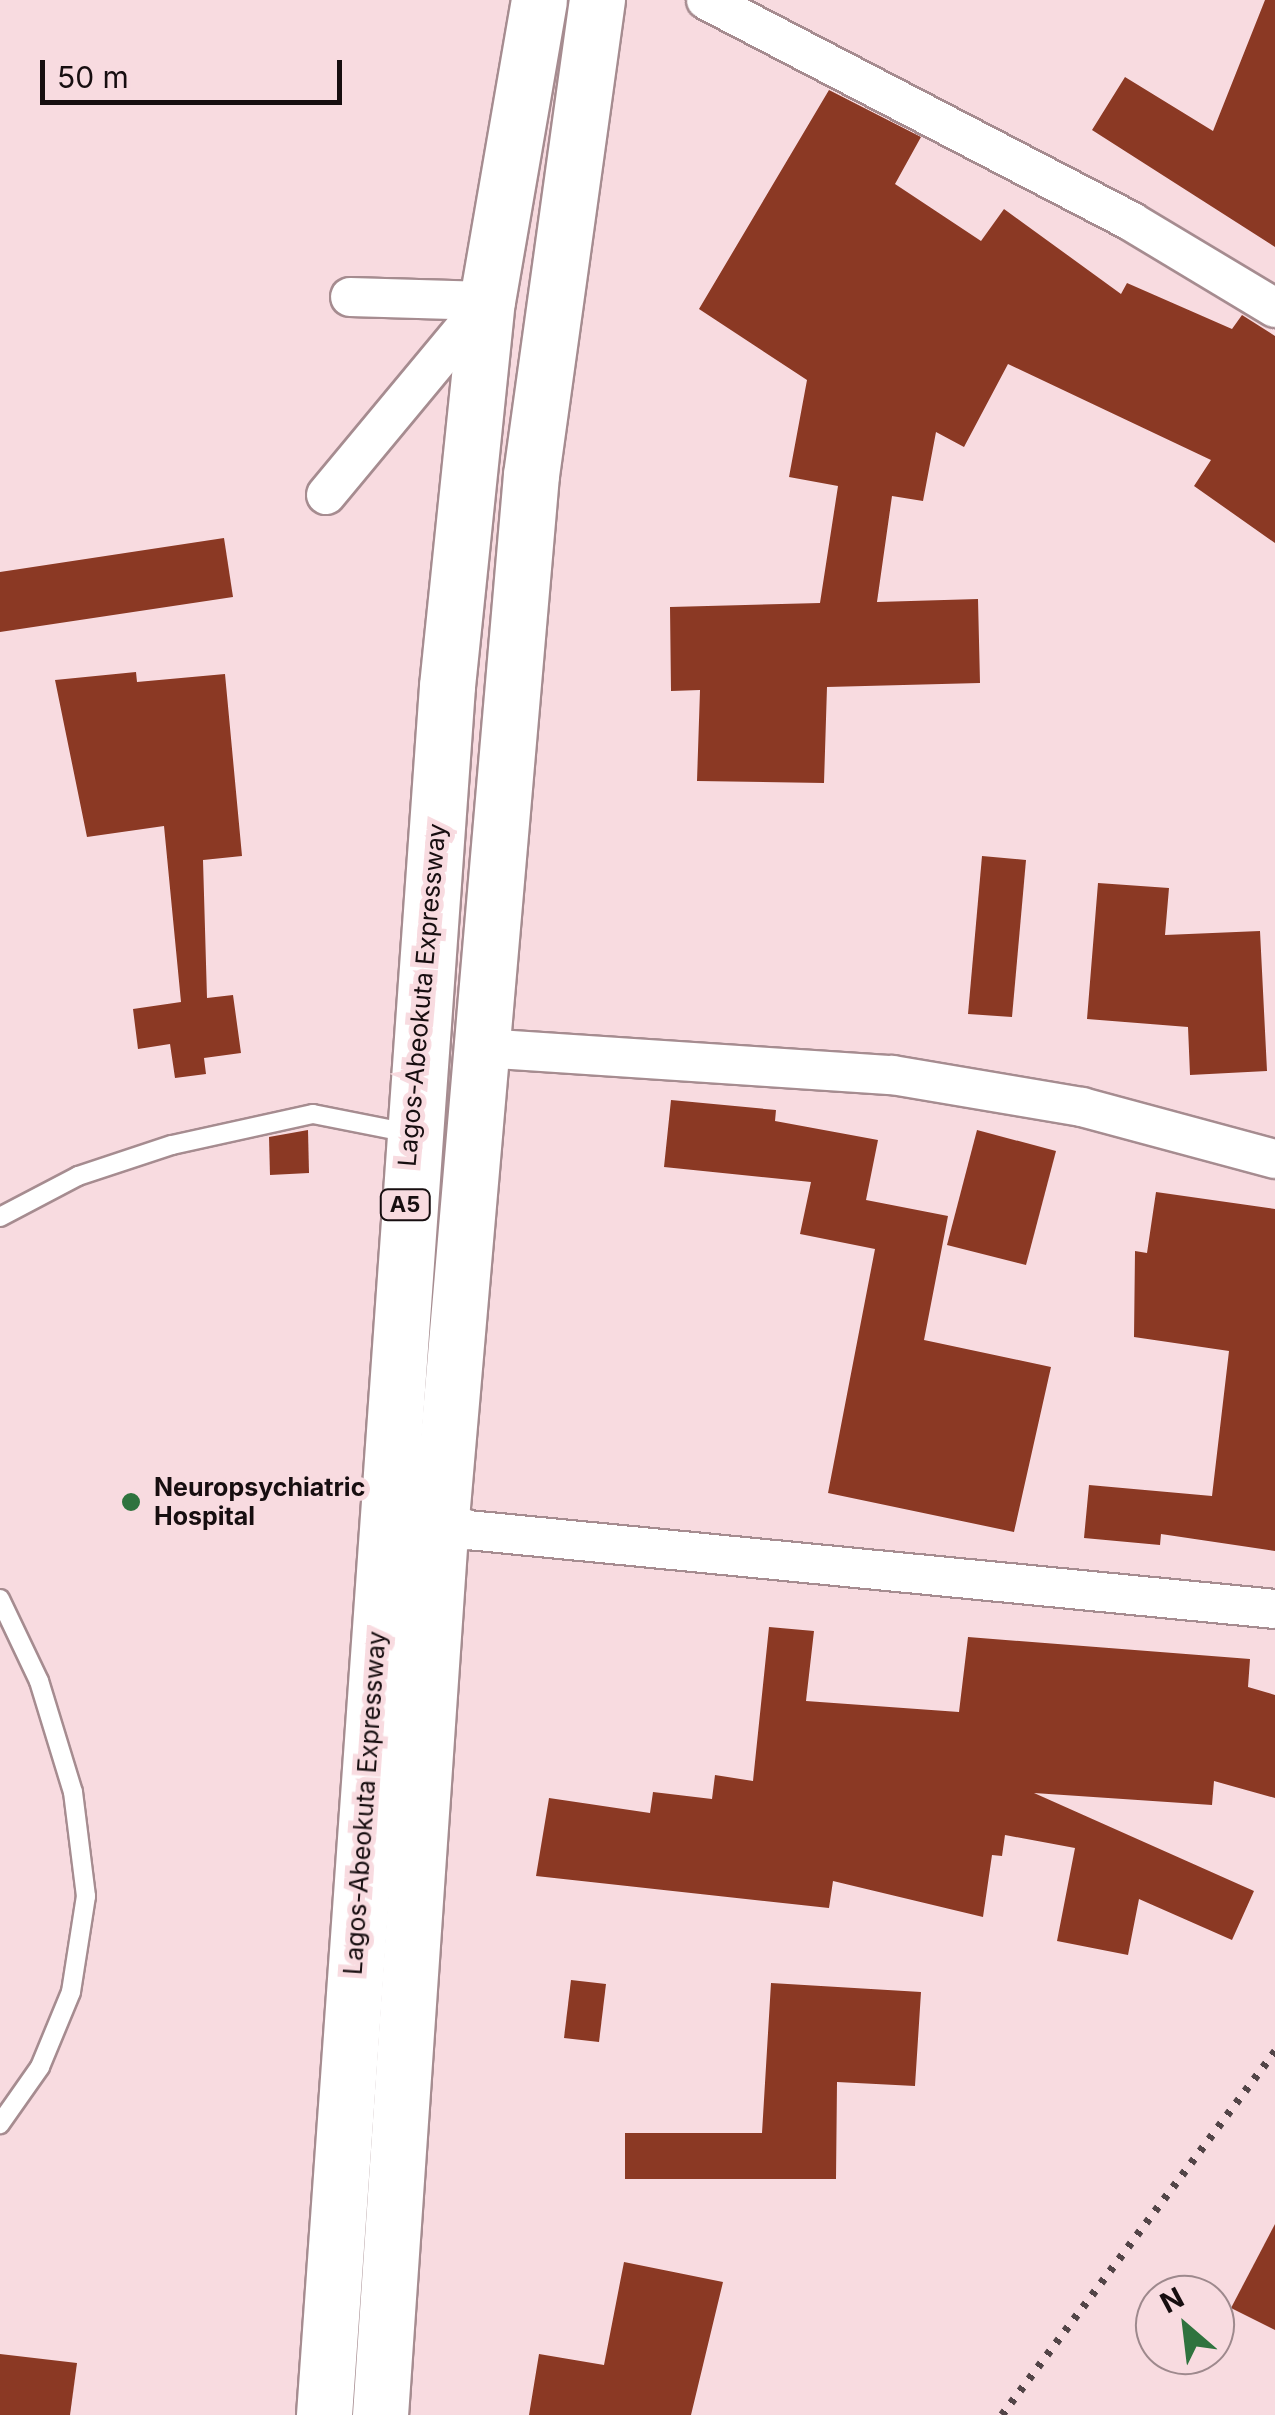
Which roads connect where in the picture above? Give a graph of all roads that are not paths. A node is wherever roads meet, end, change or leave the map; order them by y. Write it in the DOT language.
graph roads {
  1 [pos="539,0"];
  2 [pos="597,0"];
  3 [pos="706,0"];
  4 [pos="350,296"];
  5 [pos="487,301"];
  6 [pos="1275,308"];
  7 [pos="326,495"];
  8 [pos="482,1048"];
  9 [pos="410,1133"];
  10 [pos="1275,1159"];
  11 [pos="0,1217"];
  12 [pos="441,1518"];
  13 [pos="0,1599"];
  14 [pos="1275,1609"];
  15 [pos="0,2124"];
  16 [pos="324,2415"];
  17 [pos="380,2415"];
  1 -- 5 [label="highway, Lagos-Abeokuta Expressway / A5"];
  2 -- 8 [label="highway, A5"];
  3 -- 6 [label="street"];
  4 -- 5 [label="street"];
  5 -- 7 [label="street"];
  5 -- 9 [label="highway, Lagos-Abeokuta Expressway / A5"];
  8 -- 10 [label="street"];
  8 -- 12 [label="highway, A5"];
  9 -- 11 [label="lane"];
  9 -- 16 [label="highway, Lagos-Abeokuta Expressway / A5"];
  12 -- 14 [label="street"];
  12 -- 17 [label="highway, A5"];
  13 -- 15 [label="lane"];
}
